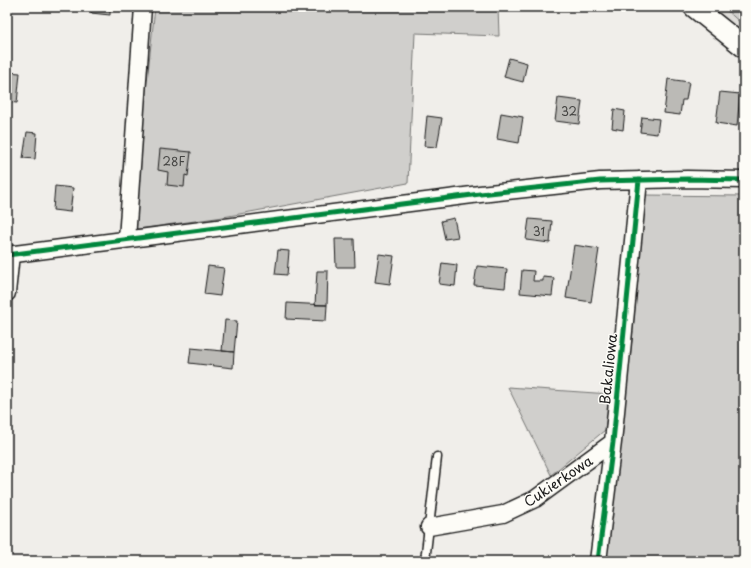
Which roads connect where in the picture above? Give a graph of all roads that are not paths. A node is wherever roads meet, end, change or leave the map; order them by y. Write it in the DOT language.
graph roads {
  1 [pos="143,7"];
  2 [pos="694,7"];
  3 [pos="744,47"];
  4 [pos="639,180"];
  5 [pos="744,180"];
  6 [pos="127,239"];
  7 [pos="9,254"];
  8 [pos="7,293"];
  9 [pos="612,442"];
  10 [pos="436,457"];
  11 [pos="429,527"];
  12 [pos="425,561"];
  13 [pos="598,561"];
  1 -- 6 [label="street"];
  2 -- 3 [label="street"];
  4 -- 5 [label="street"];
  4 -- 6 [label="street"];
  4 -- 9 [label="street, Bakaliowa"];
  6 -- 7 [label="street"];
  7 -- 8 [label="street"];
  9 -- 11 [label="street, Cukierkowa"];
  9 -- 13 [label="street, Bakaliowa"];
  10 -- 11 [label="lane"];
  11 -- 12 [label="lane"];
}
